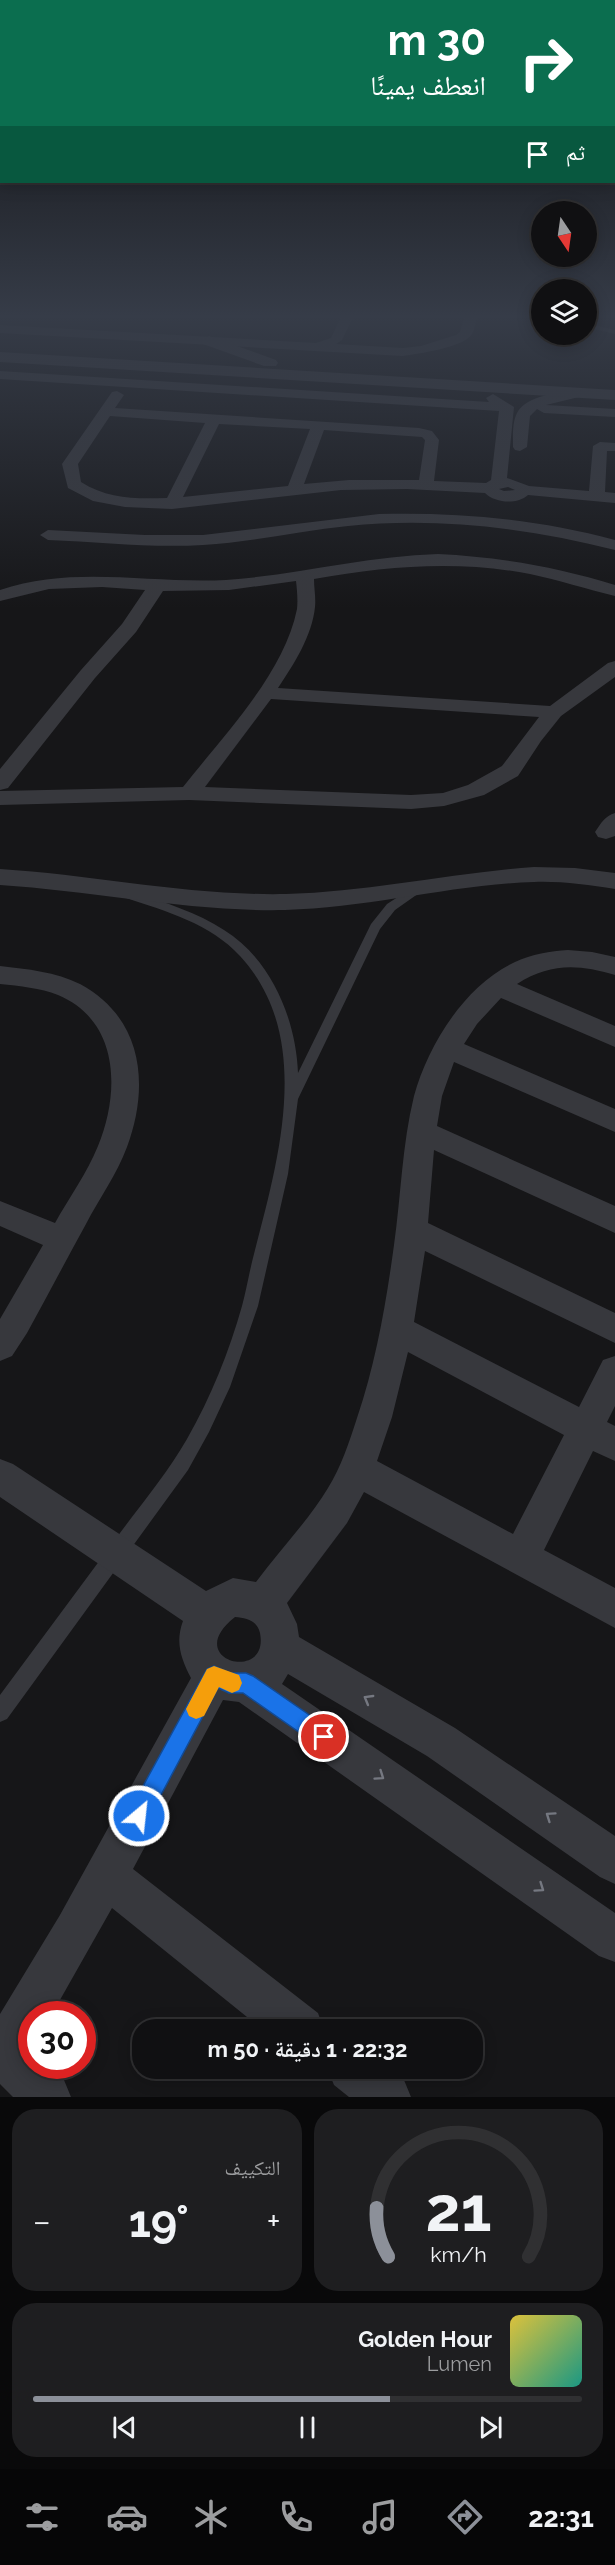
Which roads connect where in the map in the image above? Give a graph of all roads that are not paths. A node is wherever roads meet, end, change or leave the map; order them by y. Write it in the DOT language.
graph roads {
  1 [pos="105,413"];
  2 [pos="119,413"];
  3 [pos="506,413"];
  4 [pos="524,413"];
  5 [pos="214,419"];
  6 [pos="319,425"];
  7 [pos="604,443"];
  8 [pos="519,477"];
  9 [pos="426,484"];
  10 [pos="498,489"];
  11 [pos="294,490"];
  12 [pos="597,495"];
  13 [pos="615,498"];
  14 [pos="172,504"];
  15 [pos="501,523"];
  16 [pos="48,535"];
  17 [pos="615,545"];
  18 [pos="497,563"];
  19 [pos="305,576"];
  20 [pos="156,587"];
  21 [pos="615,591"];
  22 [pos="0,596"];
  23 [pos="615,667"];
  24 [pos="266,693"];
  25 [pos="554,712"];
  26 [pos="0,783"];
  27 [pos="189,793"];
  28 [pos="0,798"];
  29 [pos="0,877"];
  30 [pos="615,881"];
  31 [pos="420,887"];
  32 [pos="114,889"];
  33 [pos="615,966"];
  34 [pos="0,975"];
  35 [pos="499,987"];
  36 [pos="615,1036"];
  37 [pos="447,1048"];
  38 [pos="294,1097"];
  39 [pos="615,1121"];
  40 [pos="422,1132"];
  41 [pos="0,1213"];
  42 [pos="615,1220"];
  43 [pos="412,1230"];
  44 [pos="62,1239"];
  45 [pos="396,1329"];
  46 [pos="615,1329"];
  47 [pos="0,1346"];
  48 [pos="615,1371"];
  49 [pos="600,1437"];
  50 [pos="355,1468"];
  51 [pos="0,1476"];
  52 [pos="116,1553"];
  53 [pos="520,1558"];
  54 [pos="264,1603"];
  55 [pos="615,1609"];
  56 [pos="206,1614"];
  57 [pos="280,1648"];
  58 [pos="230,1679"];
  59 [pos="0,1712"];
  60 [pos="615,1862"];
  61 [pos="106,1876"];
  62 [pos="615,1940"];
  63 [pos="287,2019"];
  64 [pos="1,2056"];
  65 [pos="365,2079"];
  66 [pos="47,2097"];
  67 [pos="387,2097"];
  1 -- 14 [label="street"];
  2 -- 5 [label="street"];
  3 -- 10 [label="street"];
  4 -- 8 [label="street"];
  5 -- 6 [label="street"];
  5 -- 14 [label="street"];
  6 -- 9 [label="street"];
  6 -- 11 [label="street"];
  7 -- 12 [label="street"];
  8 -- 10 [label="street"];
  8 -- 12 [label="street"];
  9 -- 10 [label="street"];
  9 -- 11 [label="street"];
  10 -- 15 [label="street"];
  11 -- 14 [label="street"];
  12 -- 13 [label="street"];
  15 -- 16 [label="street"];
  15 -- 17 [label="street"];
  15 -- 18 [label="street"];
  18 -- 19 [label="street"];
  18 -- 21 [label="street"];
  19 -- 20 [label="street"];
  19 -- 24 [label="street"];
  20 -- 22 [label="street"];
  20 -- 26 [label="street"];
  23 -- 25 [label="street"];
  24 -- 25 [label="street"];
  24 -- 27 [label="street"];
  25 -- 27 [label="street"];
  27 -- 28 [label="street"];
  29 -- 32 [label="street"];
  30 -- 31 [label="street"];
  31 -- 32 [label="street"];
  31 -- 38 [label="lane"];
  32 -- 38 [label="lane"];
  33 -- 35 [label="street"];
  34 -- 44 [label="street"];
  35 -- 36 [label="street"];
  35 -- 37 [label="street"];
  37 -- 39 [label="street"];
  37 -- 40 [label="street"];
  38 -- 52 [label="lane"];
  40 -- 42 [label="street"];
  40 -- 43 [label="street"];
  41 -- 44 [label="street"];
  43 -- 45 [label="street"];
  43 -- 46 [label="street"];
  44 -- 47 [label="street"];
  45 -- 49 [label="street"];
  45 -- 50 [label="street"];
  48 -- 49 [label="street"];
  49 -- 53 [label="street"];
  50 -- 53 [label="street"];
  50 -- 54 [label="street"];
  51 -- 52 [label="street"];
  52 -- 56 [label="street"];
  52 -- 59 [label="lane"];
  53 -- 55 [label="street"];
  54 -- 56 [label="street"];
  54 -- 57 [label="street"];
  56 -- 58 [label="street"];
  57 -- 58 [label="street"];
  60 -- 57 [label="street, one-way"];
  58 -- 61 [label="street"];
  58 -- 62 [label="street, one-way"];
  61 -- 63 [label="street"];
  61 -- 64 [label="street"];
  64 -- 66 [label="street"];
  65 -- 67 [label="street"];
}
